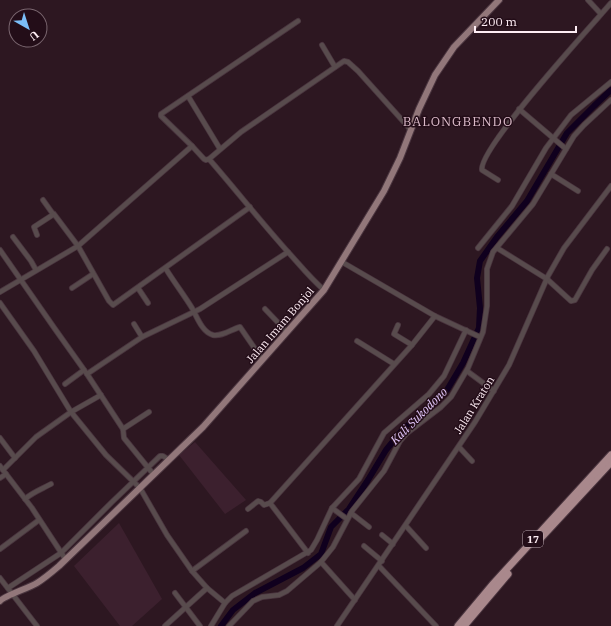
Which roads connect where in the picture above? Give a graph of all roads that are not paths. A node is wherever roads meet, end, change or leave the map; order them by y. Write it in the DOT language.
graph roads {
  1 [pos="499,0"];
  2 [pos="588,0"];
  3 [pos="611,3"];
  4 [pos="601,14"];
  5 [pos="298,21"];
  6 [pos="322,45"];
  7 [pos="335,67"];
  8 [pos="611,82"];
  9 [pos="188,96"];
  10 [pos="611,100"];
  11 [pos="519,109"];
  12 [pos="411,130"];
  13 [pos="555,139"];
  14 [pos="192,146"];
  15 [pos="565,148"];
  16 [pos="220,149"];
  17 [pos="209,159"];
  18 [pos="551,174"];
  19 [pos="498,180"];
  20 [pos="611,186"];
  21 [pos="578,191"];
  22 [pos="43,200"];
  23 [pos="250,207"];
  24 [pos="53,214"];
  25 [pos="37,235"];
  26 [pos="13,237"];
  27 [pos="78,246"];
  28 [pos="478,248"];
  29 [pos="497,248"];
  30 [pos="607,248"];
  31 [pos="0,250"];
  32 [pos="288,252"];
  33 [pos="342,262"];
  34 [pos="166,269"];
  35 [pos="36,270"];
  36 [pos="93,274"];
  37 [pos="547,279"];
  38 [pos="21,280"];
  39 [pos="72,288"];
  40 [pos="138,288"];
  41 [pos="324,290"];
  42 [pos="0,292"];
  43 [pos="0,303"];
  44 [pos="148,303"];
  45 [pos="265,309"];
  46 [pos="194,313"];
  47 [pos="435,316"];
  48 [pos="134,324"];
  49 [pos="398,325"];
  50 [pos="467,330"];
  51 [pos="287,332"];
  52 [pos="479,336"];
  53 [pos="142,337"];
  54 [pos="357,341"];
  55 [pos="412,345"];
  56 [pos="262,359"];
  57 [pos="394,364"];
  58 [pos="84,370"];
  59 [pos="467,371"];
  60 [pos="88,374"];
  61 [pos="65,384"];
  62 [pos="494,391"];
  63 [pos="101,395"];
  64 [pos="71,412"];
  65 [pos="149,412"];
  66 [pos="122,429"];
  67 [pos="0,438"];
  68 [pos="459,447"];
  69 [pos="611,455"];
  70 [pos="15,458"];
  71 [pos="170,460"];
  72 [pos="472,460"];
  73 [pos="611,462"];
  74 [pos="148,467"];
  75 [pos="3,470"];
  76 [pos="154,475"];
  77 [pos="0,478"];
  78 [pos="133,481"];
  79 [pos="51,484"];
  80 [pos="129,485"];
  81 [pos="138,490"];
  82 [pos="25,499"];
  83 [pos="270,503"];
  84 [pos="248,509"];
  85 [pos="333,509"];
  86 [pos="350,513"];
  87 [pos="346,518"];
  88 [pos="39,520"];
  89 [pos="406,526"];
  90 [pos="369,527"];
  91 [pos="246,532"];
  92 [pos="382,535"];
  93 [pos="393,544"];
  94 [pos="364,546"];
  95 [pos="426,548"];
  96 [pos="0,550"];
  97 [pos="61,553"];
  98 [pos="308,553"];
  99 [pos="66,560"];
  100 [pos="382,561"];
  101 [pos="321,562"];
  102 [pos="379,566"];
  103 [pos="192,571"];
  104 [pos="0,578"];
  105 [pos="8,588"];
  106 [pos="207,588"];
  107 [pos="175,593"];
  108 [pos="13,594"];
  109 [pos="1,599"];
  110 [pos="355,600"];
  111 [pos="225,603"];
  112 [pos="186,607"];
  113 [pos="37,626"];
  114 [pos="165,626"];
  115 [pos="200,626"];
  116 [pos="212,626"];
  117 [pos="229,626"];
  118 [pos="337,626"];
  119 [pos="436,626"];
  120 [pos="458,626"];
  121 [pos="464,626"];
  1 -- 12 [label="main road, Jalan Imam Bonjol"];
  2 -- 4 [label="street"];
  3 -- 4 [label="street"];
  4 -- 11 [label="street"];
  5 -- 9 [label="street"];
  6 -- 7 [label="street"];
  7 -- 12 [label="street"];
  7 -- 16 [label="street"];
  8 -- 13 [label="street"];
  9 -- 14 [label="street"];
  9 -- 16 [label="street"];
  10 -- 15 [label="street"];
  11 -- 13 [label="street"];
  11 -- 19 [label="street"];
  12 -- 33 [label="main road, Jalan Imam Bonjol"];
  13 -- 15 [label="street"];
  13 -- 28 [label="street"];
  14 -- 17 [label="street"];
  14 -- 27 [label="street"];
  15 -- 18 [label="street"];
  16 -- 17 [label="street"];
  17 -- 23 [label="street"];
  18 -- 21 [label="street"];
  18 -- 29 [label="street"];
  20 -- 37 [label="street, Jalan Kraton"];
  22 -- 24 [label="street"];
  23 -- 32 [label="street"];
  23 -- 34 [label="street"];
  24 -- 25 [label="street"];
  24 -- 27 [label="street"];
  26 -- 35 [label="street"];
  27 -- 35 [label="street"];
  27 -- 36 [label="street"];
  29 -- 37 [label="street"];
  29 -- 52 [label="street"];
  30 -- 37 [label="street"];
  31 -- 38 [label="street"];
  32 -- 41 [label="street"];
  32 -- 46 [label="street"];
  33 -- 41 [label="main road, Jalan Imam Bonjol"];
  33 -- 47 [label="street"];
  34 -- 40 [label="street"];
  34 -- 46 [label="street"];
  35 -- 38 [label="street"];
  36 -- 39 [label="street"];
  36 -- 40 [label="street"];
  37 -- 62 [label="street, Jalan Kraton"];
  38 -- 42 [label="street"];
  38 -- 58 [label="street"];
  40 -- 44 [label="street"];
  41 -- 51 [label="main road, Jalan Imam Bonjol"];
  43 -- 64 [label="street"];
  45 -- 51 [label="street"];
  46 -- 53 [label="street"];
  46 -- 56 [label="street"];
  47 -- 50 [label="street"];
  47 -- 55 [label="street"];
  48 -- 53 [label="street"];
  49 -- 55 [label="street"];
  50 -- 52 [label="street"];
  50 -- 85 [label="street"];
  51 -- 56 [label="main road, Jalan Imam Bonjol"];
  52 -- 59 [label="street"];
  53 -- 60 [label="street"];
  54 -- 57 [label="street"];
  55 -- 57 [label="street"];
  56 -- 71 [label="main road, Jalan Imam Bonjol"];
  57 -- 83 [label="street"];
  58 -- 60 [label="street"];
  58 -- 61 [label="street"];
  59 -- 62 [label="street"];
  59 -- 86 [label="street"];
  60 -- 63 [label="street"];
  62 -- 68 [label="street, Jalan Kraton"];
  63 -- 64 [label="street"];
  63 -- 66 [label="street"];
  64 -- 70 [label="street"];
  64 -- 78 [label="street"];
  65 -- 66 [label="street"];
  66 -- 74 [label="street"];
  67 -- 70 [label="street"];
  68 -- 72 [label="street"];
  68 -- 89 [label="street, Jalan Kraton"];
  69 -- 120 [label="highway, 17"];
  70 -- 75 [label="street"];
  71 -- 74 [label="street"];
  71 -- 76 [label="main road, Jalan Imam Bonjol"];
  73 -- 121 [label="highway, 17"];
  74 -- 76 [label="street"];
  74 -- 78 [label="street"];
  75 -- 77 [label="street"];
  75 -- 82 [label="street"];
  76 -- 81 [label="main road, Jalan Imam Bonjol"];
  78 -- 80 [label="street"];
  78 -- 81 [label="street"];
  79 -- 82 [label="street"];
  80 -- 81 [label="street"];
  80 -- 97 [label="street"];
  81 -- 99 [label="main road, Jalan Imam Bonjol"];
  81 -- 103 [label="street"];
  82 -- 88 [label="street"];
  83 -- 84 [label="street"];
  83 -- 98 [label="street"];
  85 -- 87 [label="street"];
  85 -- 98 [label="street"];
  86 -- 87 [label="street"];
  86 -- 90 [label="street"];
  87 -- 101 [label="street"];
  88 -- 96 [label="street"];
  88 -- 97 [label="street"];
  89 -- 93 [label="street, Jalan Kraton"];
  89 -- 95 [label="street"];
  91 -- 103 [label="street"];
  92 -- 93 [label="street"];
  93 -- 100 [label="street, Jalan Kraton"];
  94 -- 100 [label="street"];
  97 -- 99 [label="street"];
  97 -- 105 [label="street"];
  98 -- 111 [label="street"];
  99 -- 108 [label="main road, Jalan Imam Bonjol"];
  100 -- 102 [label="street, Jalan Kraton"];
  101 -- 110 [label="street"];
  101 -- 117 [label="street"];
  102 -- 110 [label="street, Jalan Kraton"];
  102 -- 119 [label="street"];
  103 -- 106 [label="street"];
  104 -- 105 [label="street"];
  105 -- 108 [label="street"];
  106 -- 111 [label="street"];
  106 -- 112 [label="street"];
  107 -- 112 [label="street"];
  108 -- 109 [label="main road, Jalan Imam Bonjol"];
  108 -- 113 [label="street"];
  110 -- 118 [label="street, Jalan Kraton"];
  111 -- 116 [label="street"];
  112 -- 114 [label="street"];
  112 -- 115 [label="street"];
}
